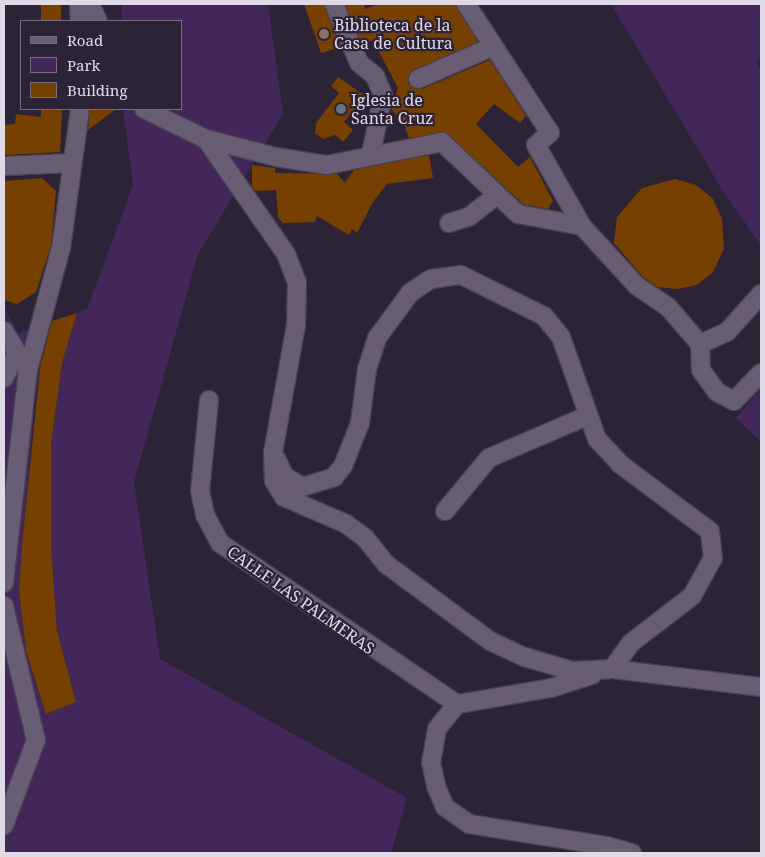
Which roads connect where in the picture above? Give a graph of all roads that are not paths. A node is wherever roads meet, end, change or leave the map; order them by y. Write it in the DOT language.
graph roads {
  1 [pos="79,4"];
  2 [pos="90,4"];
  3 [pos="334,4"];
  4 [pos="466,4"];
  5 [pos="80,20"];
  6 [pos="98,20"];
  7 [pos="492,47"];
  8 [pos="418,79"];
  9 [pos="80,110"];
  10 [pos="146,110"];
  11 [pos="206,139"];
  12 [pos="371,154"];
  13 [pos="70,163"];
  14 [pos="4,166"];
  15 [pos="496,196"];
  16 [pos="449,224"];
  17 [pos="582,226"];
  18 [pos="761,294"];
  19 [pos="4,331"];
  20 [pos="700,344"];
  21 [pos="17,352"];
  22 [pos="28,370"];
  23 [pos="761,373"];
  24 [pos="4,378"];
  25 [pos="209,400"];
  26 [pos="587,416"];
  27 [pos="273,453"];
  28 [pos="445,511"];
  29 [pos="4,583"];
  30 [pos="4,606"];
  31 [pos="612,670"];
  32 [pos="761,687"];
  33 [pos="457,704"];
  34 [pos="4,825"];
  35 [pos="632,853"];
  1 -- 5 [label="street"];
  2 -- 6 [label="street"];
  3 -- 12 [label="street"];
  4 -- 7 [label="street"];
  7 -- 8 [label="street"];
  7 -- 17 [label="street"];
  9 -- 13 [label="street"];
  10 -- 11 [label="street"];
  11 -- 12 [label="street"];
  11 -- 27 [label="street"];
  12 -- 15 [label="street"];
  13 -- 14 [label="street"];
  13 -- 22 [label="street"];
  15 -- 16 [label="street"];
  15 -- 17 [label="street"];
  17 -- 20 [label="street"];
  18 -- 20 [label="street"];
  19 -- 21 [label="street"];
  20 -- 23 [label="street"];
  21 -- 22 [label="street"];
  21 -- 24 [label="street"];
  22 -- 29 [label="street"];
  25 -- 33 [label="street, CALLE LAS PALMERAS"];
  26 -- 27 [label="street"];
  26 -- 28 [label="street"];
  26 -- 31 [label="street"];
  27 -- 31 [label="street"];
  30 -- 34 [label="street"];
  31 -- 32 [label="street"];
  31 -- 33 [label="street"];
  33 -- 35 [label="street"];
}
